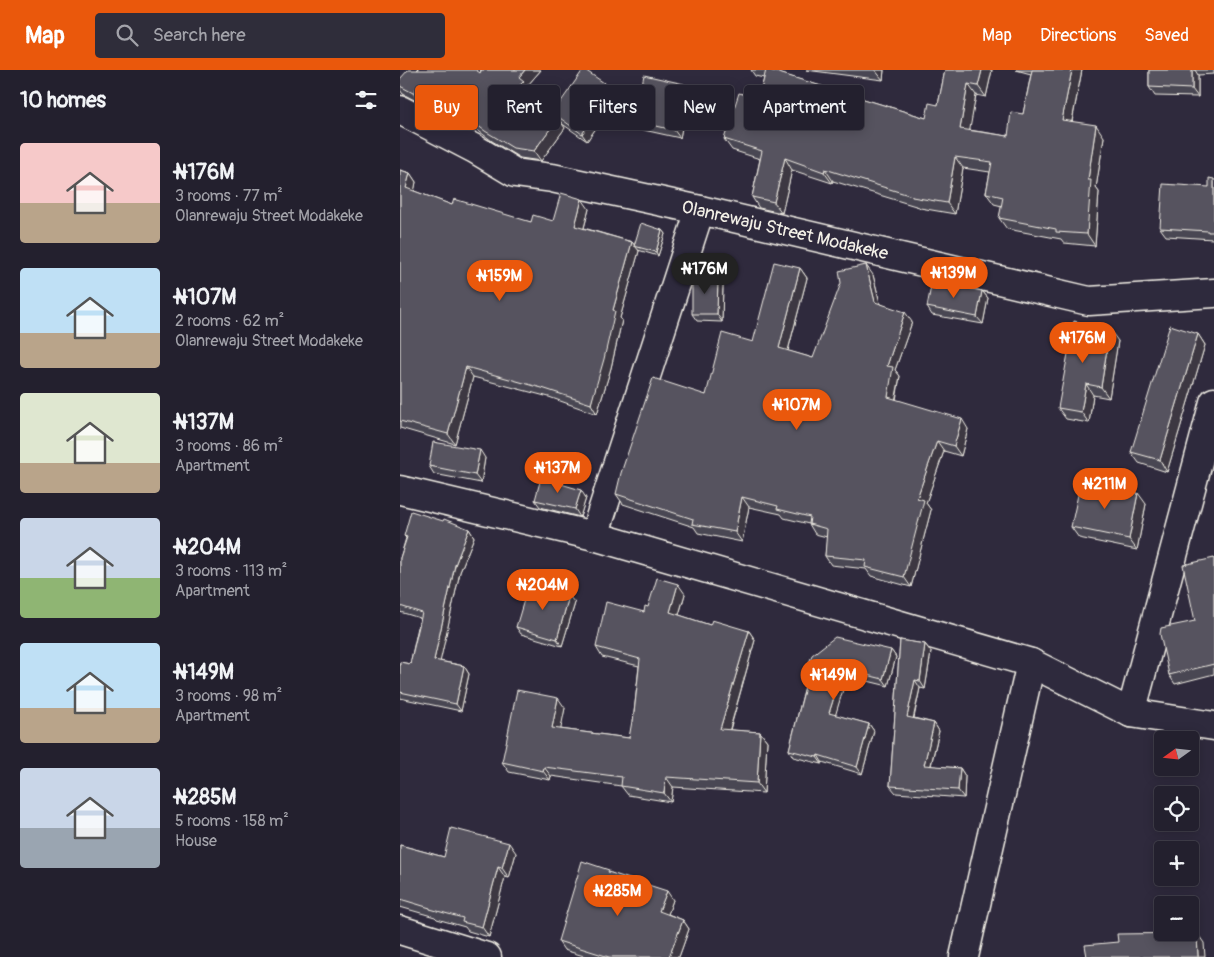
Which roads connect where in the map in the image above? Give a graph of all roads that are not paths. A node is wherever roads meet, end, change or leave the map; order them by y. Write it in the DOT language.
graph roads {
  1 [pos="403,70"];
  2 [pos="400,74"];
  3 [pos="400,110"];
  4 [pos="700,210"];
  5 [pos="1214,293"];
  6 [pos="1214,402"];
  7 [pos="400,490"];
  8 [pos="594,536"];
  9 [pos="1031,663"];
  10 [pos="1131,713"];
  11 [pos="1214,726"];
  12 [pos="400,930"];
  13 [pos="487,957"];
  14 [pos="964,957"];
  1 -- 2 [label="street"];
  3 -- 4 [label="street, Olanrewaju Street Modakeke"];
  4 -- 5 [label="street, Olanrewaju Street Modakeke"];
  4 -- 8 [label="street"];
  6 -- 10 [label="street"];
  7 -- 8 [label="street"];
  8 -- 9 [label="street"];
  9 -- 10 [label="street"];
  9 -- 14 [label="street"];
  10 -- 11 [label="street"];
  12 -- 13 [label="street"];
}
